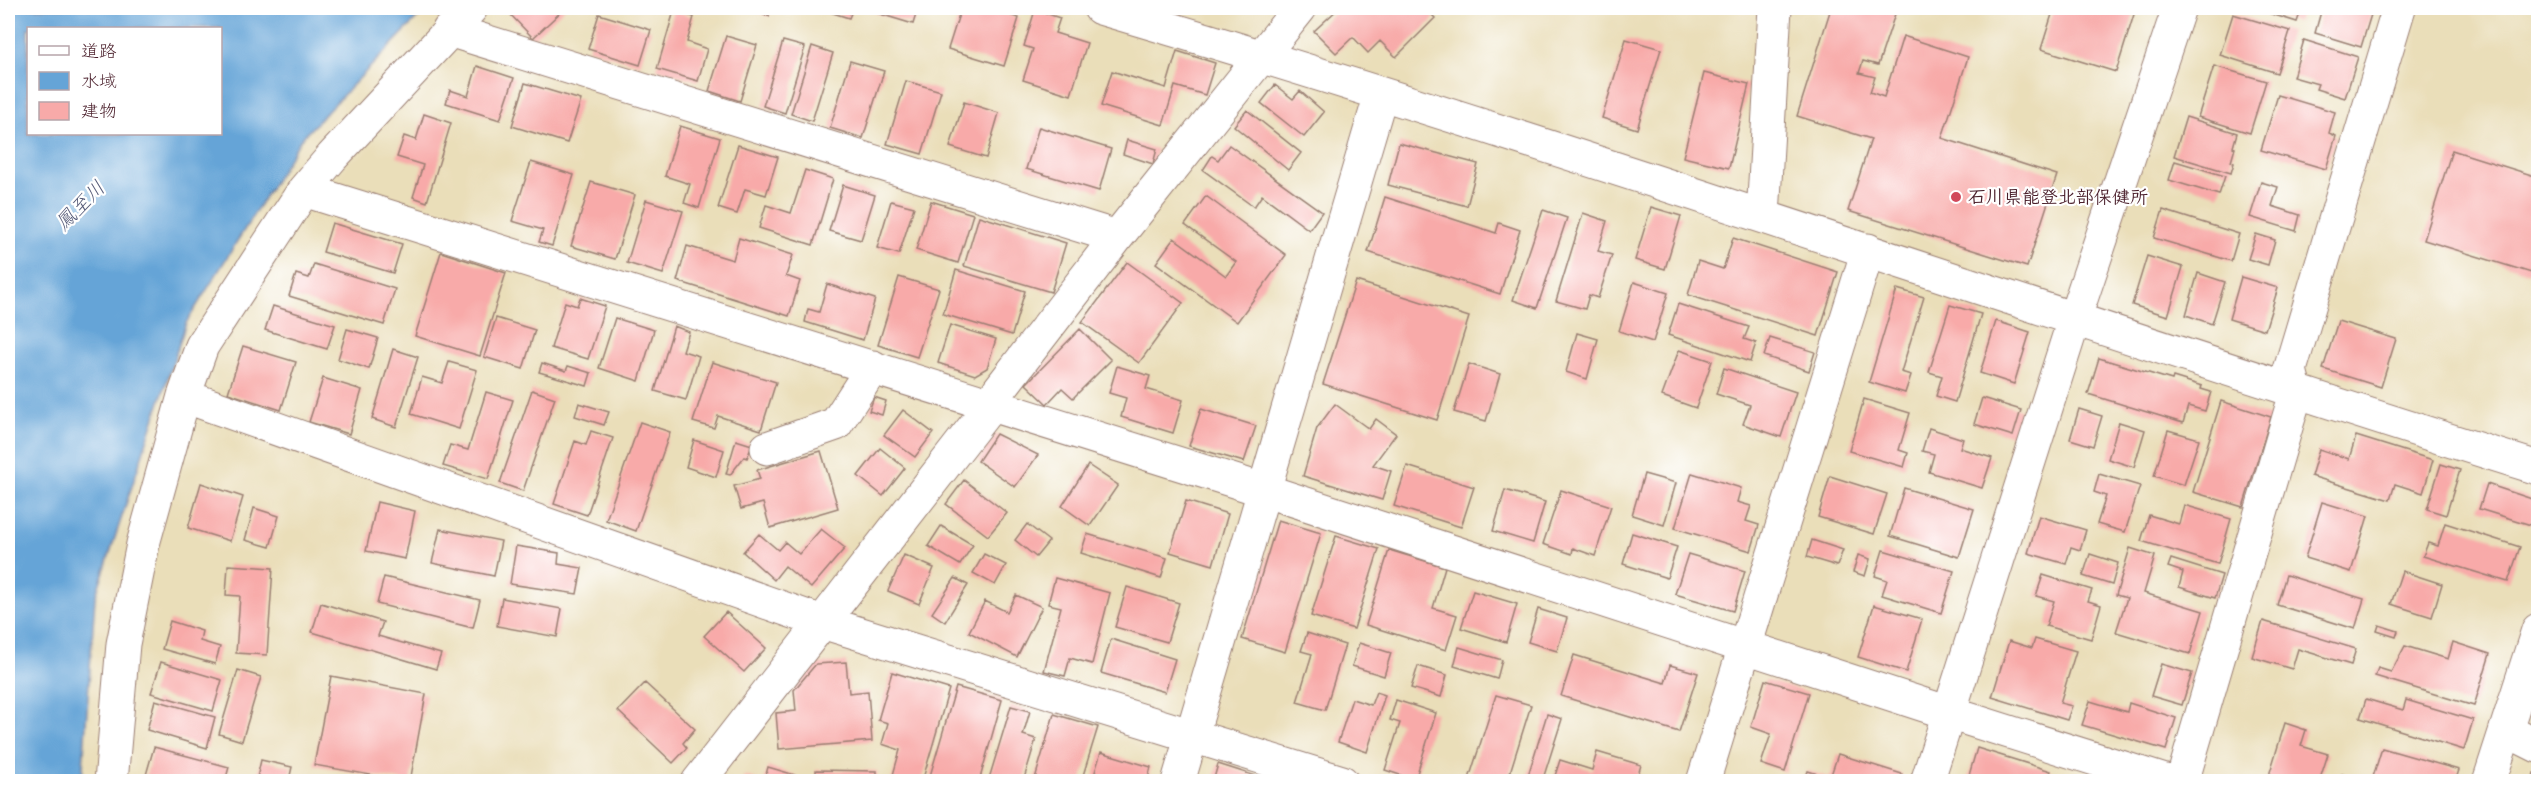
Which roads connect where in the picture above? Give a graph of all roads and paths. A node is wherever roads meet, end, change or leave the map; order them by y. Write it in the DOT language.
graph roads {
  1 [pos="1100,8"];
  2 [pos="1300,8"];
  3 [pos="1775,8"];
  4 [pos="2179,8"];
  5 [pos="2399,8"];
  6 [pos="460,19"];
  7 [pos="1262,55"];
  8 [pos="1381,94"];
  9 [pos="304,190"];
  10 [pos="1763,216"];
  11 [pos="1117,237"];
  12 [pos="1868,250"];
  13 [pos="2074,320"];
  14 [pos="873,367"];
  15 [pos="2296,393"];
  16 [pos="184,396"];
  17 [pos="992,404"];
  18 [pos="767,448"];
  19 [pos="2538,468"];
  20 [pos="1263,490"];
  21 [pos="822,622"];
  22 [pos="2538,630"];
  23 [pos="1746,646"];
  24 [pos="1949,713"];
  25 [pos="2506,730"];
  26 [pos="1191,735"];
  27 [pos="2538,746"];
  28 [pos="111,782"];
  29 [pos="698,782"];
  30 [pos="1178,782"];
  31 [pos="1342,782"];
  32 [pos="1703,782"];
  33 [pos="1928,782"];
  34 [pos="2168,782"];
  35 [pos="2182,782"];
  36 [pos="2489,782"];
  1 -- 7 [label="main road"];
  2 -- 7 [label="main road"];
  3 -- 10 [label="main road"];
  4 -- 13 [label="main road"];
  5 -- 15 [label="main road"];
  6 -- 9 [label="main road"];
  6 -- 11 [label="main road"];
  7 -- 8 [label="main road"];
  7 -- 11 [label="main road"];
  8 -- 10 [label="main road"];
  8 -- 20 [label="main road"];
  9 -- 14 [label="main road"];
  9 -- 16 [label="main road"];
  10 -- 12 [label="main road"];
  11 -- 17 [label="main road"];
  12 -- 13 [label="main road"];
  12 -- 23 [label="main road"];
  13 -- 15 [label="main road"];
  13 -- 24 [label="main road"];
  14 -- 17 [label="main road"];
  14 -- 18 [label="main road"];
  15 -- 19 [label="main road"];
  15 -- 35 [label="main road"];
  16 -- 21 [label="main road"];
  16 -- 28 [label="main road"];
  17 -- 20 [label="main road"];
  17 -- 21 [label="main road"];
  20 -- 23 [label="main road"];
  20 -- 26 [label="main road"];
  21 -- 26 [label="main road"];
  21 -- 29 [label="main road"];
  22 -- 25 [label="main road"];
  23 -- 24 [label="main road"];
  23 -- 32 [label="main road"];
  24 -- 33 [label="main road"];
  24 -- 34 [label="main road"];
  25 -- 27 [label="main road"];
  25 -- 36 [label="main road"];
  26 -- 30 [label="main road"];
  26 -- 31 [label="main road"];
}
